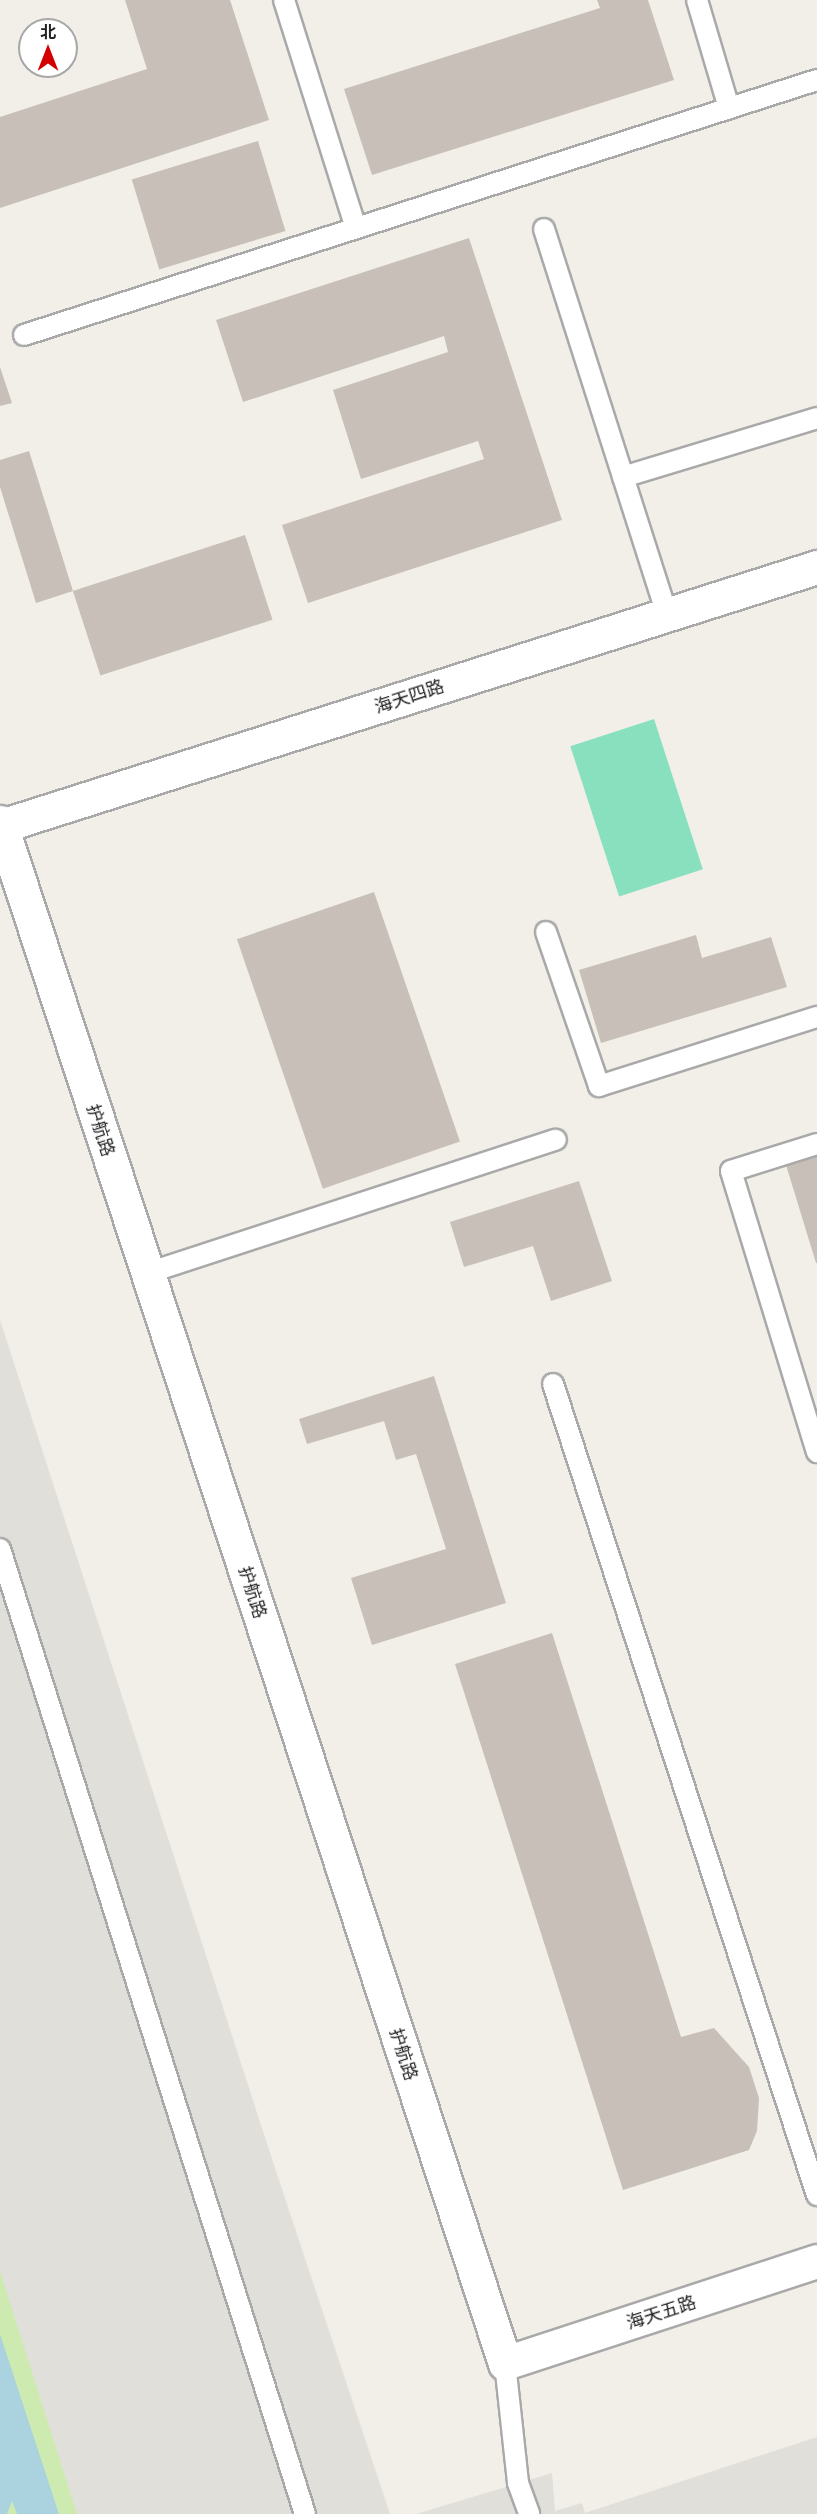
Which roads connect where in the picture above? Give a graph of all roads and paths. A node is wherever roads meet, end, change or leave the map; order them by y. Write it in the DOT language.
graph roads {
  1 [pos="284,0"];
  2 [pos="697,0"];
  3 [pos="817,80"];
  4 [pos="729,108"];
  5 [pos="356,228"];
  6 [pos="543,229"];
  7 [pos="24,335"];
  8 [pos="817,418"];
  9 [pos="623,477"];
  10 [pos="817,567"];
  11 [pos="668,614"];
  12 [pos="1,824"];
  13 [pos="546,932"];
  14 [pos="817,1017"];
  15 [pos="556,1140"];
  16 [pos="817,1144"];
  17 [pos="148,1273"];
  18 [pos="553,1384"];
  19 [pos="817,1452"];
  20 [pos="0,1549"];
  21 [pos="817,2195"];
  22 [pos="817,2261"];
  23 [pos="506,2363"];
  24 [pos="305,2514"];
  25 [pos="529,2514"];
  1 -- 5 [label="lane"];
  2 -- 4 [label="lane"];
  3 -- 4 [label="lane"];
  4 -- 5 [label="lane"];
  5 -- 7 [label="lane"];
  6 -- 9 [label="lane"];
  8 -- 9 [label="lane"];
  9 -- 11 [label="lane"];
  10 -- 11 [label="street, 海天四路"];
  11 -- 12 [label="street, 海天四路"];
  12 -- 17 [label="street, 护航路"];
  13 -- 14 [label="lane"];
  15 -- 17 [label="lane"];
  16 -- 19 [label="lane"];
  17 -- 23 [label="street, 护航路"];
  18 -- 21 [label="lane"];
  20 -- 24 [label="lane"];
  22 -- 23 [label="street, 海天五路"];
  23 -- 25 [label="lane"];
}
